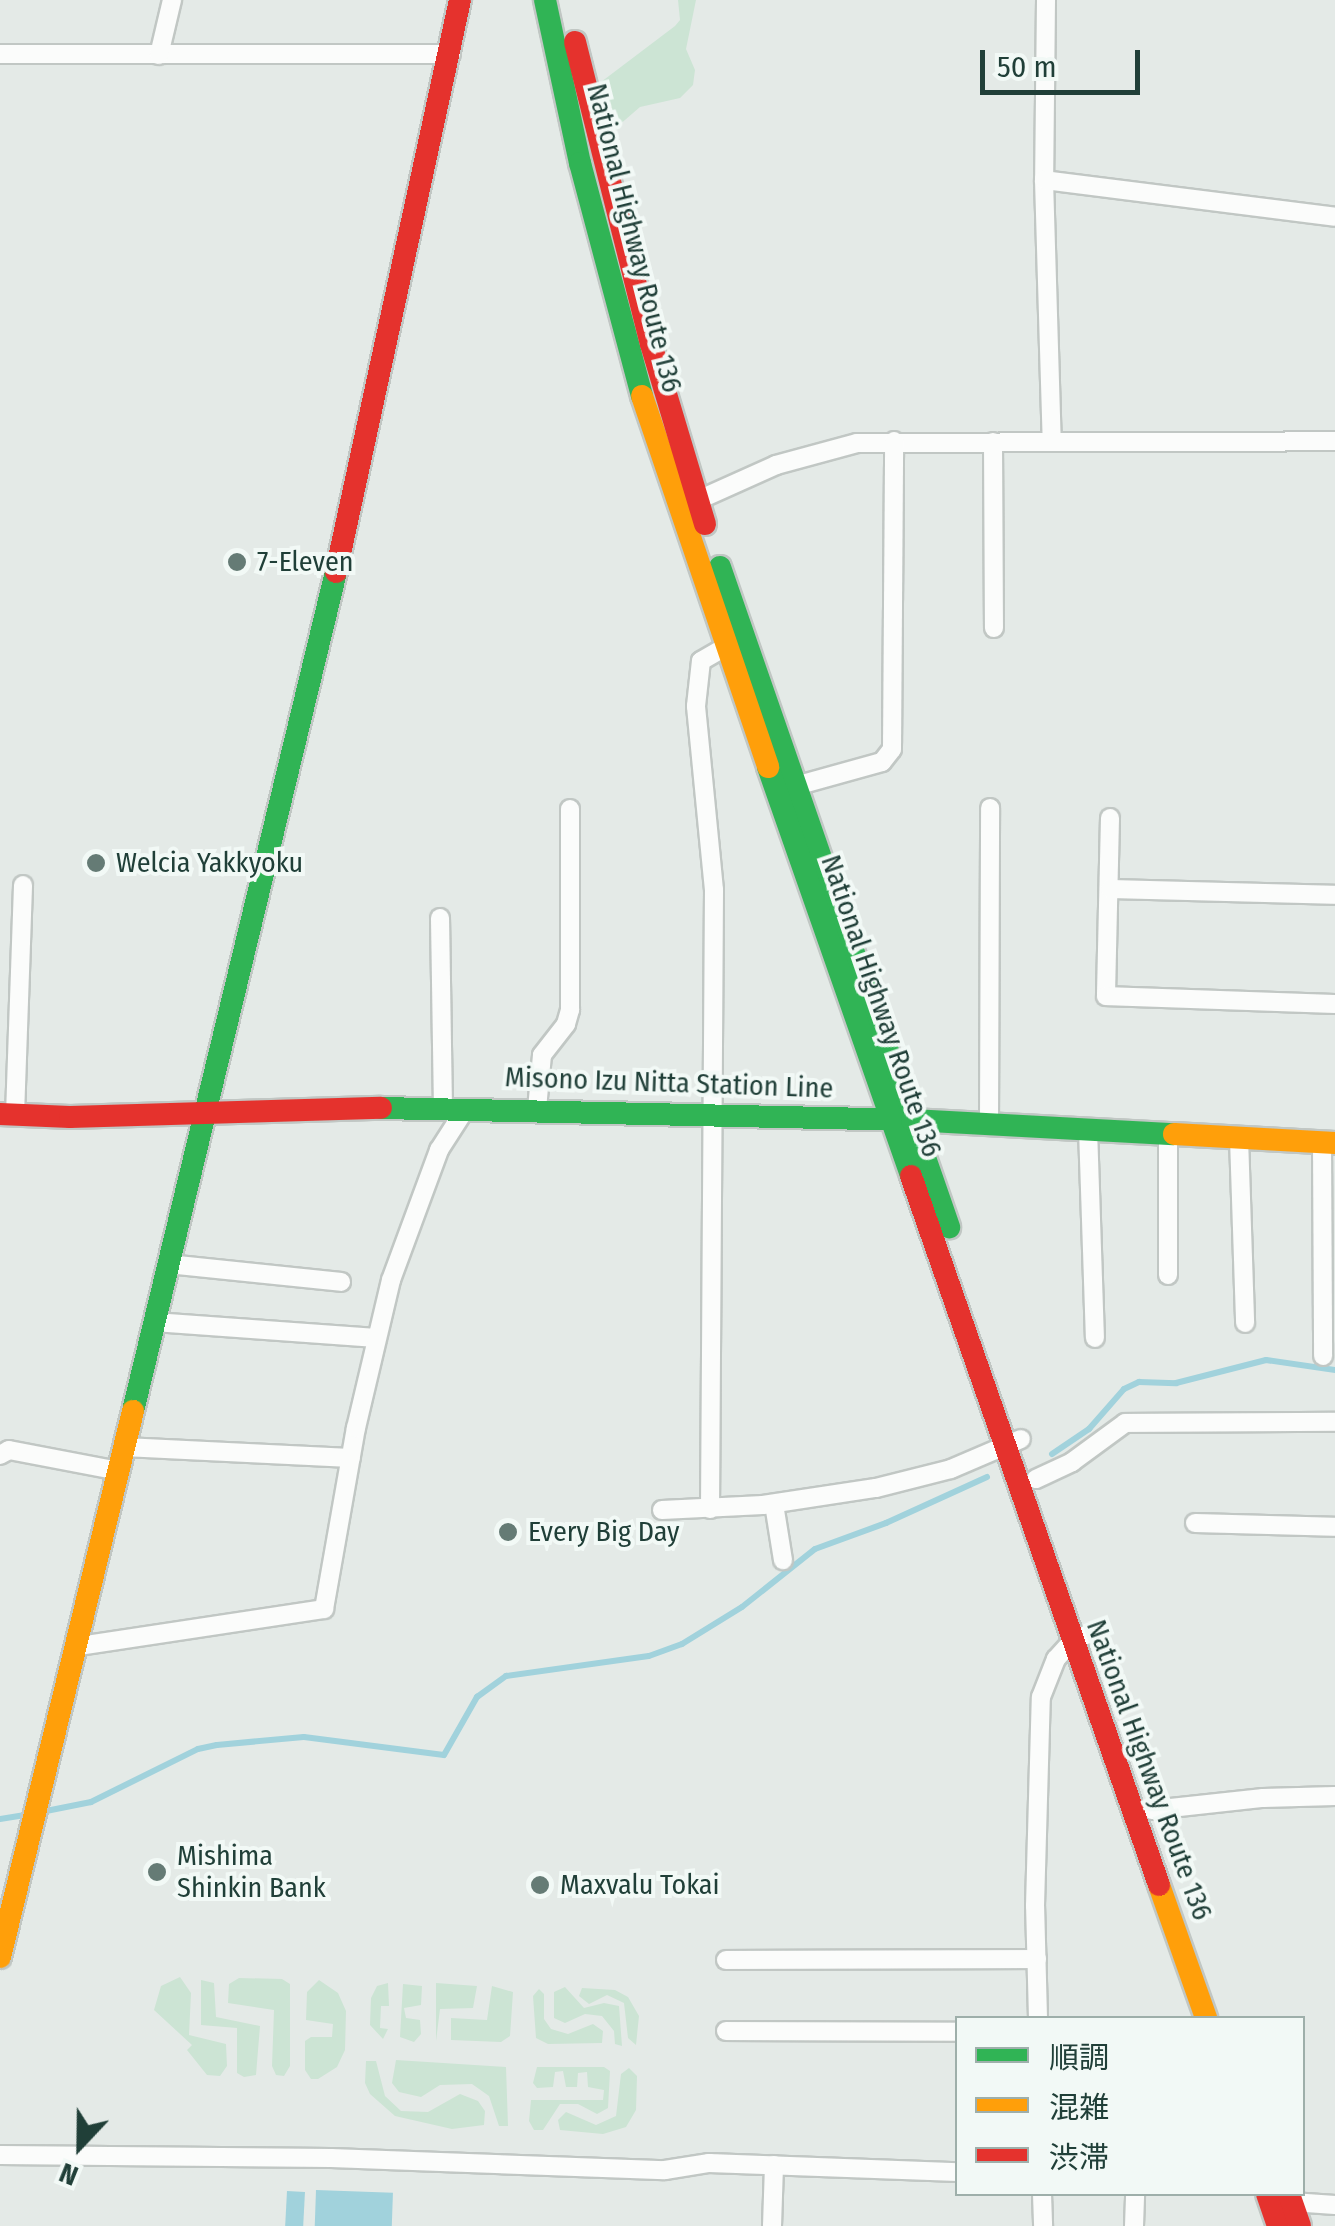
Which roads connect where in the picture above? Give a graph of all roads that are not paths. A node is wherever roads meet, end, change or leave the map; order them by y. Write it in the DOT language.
graph roads {
  1 [pos="172,0"];
  2 [pos="460,0"];
  3 [pos="545,0"];
  4 [pos="566,0"];
  5 [pos="1046,0"];
  6 [pos="0,54"];
  7 [pos="451,54"];
  8 [pos="159,55"];
  9 [pos="1044,180"];
  10 [pos="1335,217"];
  11 [pos="894,441"];
  12 [pos="1335,441"];
  13 [pos="993,442"];
  14 [pos="1052,442"];
  15 [pos="696,501"];
  16 [pos="994,628"];
  17 [pos="736,642"];
  18 [pos="799,785"];
  19 [pos="990,808"];
  20 [pos="570,809"];
  21 [pos="1110,818"];
  22 [pos="23,886"];
  23 [pos="1110,889"];
  24 [pos="1335,895"];
  25 [pos="440,918"];
  26 [pos="1335,1004"];
  27 [pos="454,1108"];
  28 [pos="537,1109"];
  29 [pos="203,1112"];
  30 [pos="7,1114"];
  31 [pos="712,1114"];
  32 [pos="901,1120"];
  33 [pos="989,1124"];
  34 [pos="1088,1129"];
  35 [pos="1168,1134"];
  36 [pos="1239,1138"];
  37 [pos="1328,1143"];
  38 [pos="168,1264"];
  39 [pos="1168,1275"];
  40 [pos="341,1282"];
  41 [pos="154,1322"];
  42 [pos="1245,1323"];
  43 [pos="376,1338"];
  44 [pos="1095,1338"];
  45 [pos="1324,1356"];
  46 [pos="1335,1422"];
  47 [pos="1012,1442"];
  48 [pos="124,1447"];
  49 [pos="0,1455"];
  50 [pos="351,1458"];
  51 [pos="118,1471"];
  52 [pos="1036,1479"];
  53 [pos="774,1504"];
  54 [pos="710,1509"];
  55 [pos="662,1510"];
  56 [pos="1195,1523"];
  57 [pos="1335,1527"];
  58 [pos="782,1560"];
  59 [pos="1082,1637"];
  60 [pos="79,1646"];
  61 [pos="1335,1796"];
  62 [pos="1152,1810"];
  63 [pos="0,1957"];
  64 [pos="1036,1959"];
  65 [pos="726,1960"];
  66 [pos="1038,2016"];
  67 [pos="1205,2016"];
  68 [pos="1226,2016"];
  69 [pos="726,2031"];
  70 [pos="955,2032"];
  71 [pos="0,2155"];
  72 [pos="774,2165"];
  73 [pos="955,2172"];
  74 [pos="1042,2196"];
  75 [pos="1135,2196"];
  76 [pos="1268,2196"];
  77 [pos="1291,2198"];
  78 [pos="1335,2205"];
  79 [pos="772,2226"];
  80 [pos="1043,2226"];
  81 [pos="1134,2226"];
  82 [pos="1278,2226"];
  83 [pos="1300,2226"];
  1 -- 8 [label="street"];
  2 -- 7 [label="main road"];
  3 -- 17 [label="main road, National Highway Route 136"];
  4 -- 15 [label="main road, National Highway Route 136"];
  5 -- 9 [label="street"];
  6 -- 8 [label="street"];
  7 -- 8 [label="street"];
  7 -- 29 [label="main road"];
  9 -- 10 [label="street"];
  9 -- 14 [label="street"];
  11 -- 13 [label="street"];
  11 -- 15 [label="street"];
  11 -- 18 [label="street"];
  12 -- 14 [label="street"];
  13 -- 14 [label="street"];
  13 -- 16 [label="street"];
  15 -- 17 [label="main road, National Highway Route 136"];
  17 -- 18 [label="main road, National Highway Route 136"];
  17 -- 31 [label="street"];
  17 -- 32 [label="main road, National Highway Route 136"];
  18 -- 32 [label="main road, National Highway Route 136"];
  19 -- 33 [label="street"];
  20 -- 28 [label="street"];
  21 -- 23 [label="street"];
  22 -- 30 [label="street"];
  23 -- 24 [label="street"];
  23 -- 26 [label="street"];
  25 -- 27 [label="street"];
  27 -- 28 [label="main road, Misono Izu Nitta Station Line"];
  27 -- 29 [label="main road, Misono Izu Nitta Station Line"];
  27 -- 43 [label="street"];
  28 -- 31 [label="main road, Misono Izu Nitta Station Line"];
  29 -- 30 [label="main road, Misono Izu Nitta Station Line"];
  29 -- 38 [label="main road"];
  31 -- 32 [label="main road, Misono Izu Nitta Station Line"];
  31 -- 54 [label="street"];
  32 -- 33 [label="main road, Misono Izu Nitta Station Line"];
  32 -- 47 [label="main road, National Highway Route 136"];
  33 -- 34 [label="main road, Misono Izu Nitta Station Line"];
  34 -- 35 [label="main road, Misono Izu Nitta Station Line"];
  34 -- 44 [label="street"];
  35 -- 36 [label="main road, Misono Izu Nitta Station Line"];
  35 -- 39 [label="street"];
  36 -- 37 [label="main road, Misono Izu Nitta Station Line"];
  36 -- 42 [label="street"];
  37 -- 45 [label="street"];
  38 -- 40 [label="street"];
  38 -- 41 [label="main road"];
  41 -- 43 [label="street"];
  41 -- 48 [label="main road"];
  43 -- 50 [label="street"];
  46 -- 52 [label="street"];
  47 -- 52 [label="main road, National Highway Route 136"];
  47 -- 53 [label="street"];
  47 -- 59 [label="main road, National Highway Route 136"];
  48 -- 50 [label="street"];
  48 -- 51 [label="main road"];
  49 -- 51 [label="street"];
  50 -- 60 [label="street"];
  51 -- 60 [label="main road"];
  52 -- 59 [label="main road, National Highway Route 136"];
  53 -- 54 [label="street"];
  53 -- 58 [label="street"];
  54 -- 55 [label="street"];
  56 -- 57 [label="street"];
  59 -- 62 [label="main road, National Highway Route 136"];
  59 -- 64 [label="street"];
  59 -- 67 [label="main road, National Highway Route 136"];
  60 -- 63 [label="main road"];
  61 -- 62 [label="street"];
  62 -- 68 [label="main road, National Highway Route 136"];
  64 -- 65 [label="street"];
  64 -- 66 [label="street"];
  69 -- 70 [label="street"];
  71 -- 72 [label="street"];
  72 -- 73 [label="street"];
  72 -- 79 [label="street"];
  74 -- 80 [label="street"];
  75 -- 81 [label="street"];
  76 -- 82 [label="main road"];
  77 -- 78 [label="street"];
  77 -- 83 [label="main road"];
}
